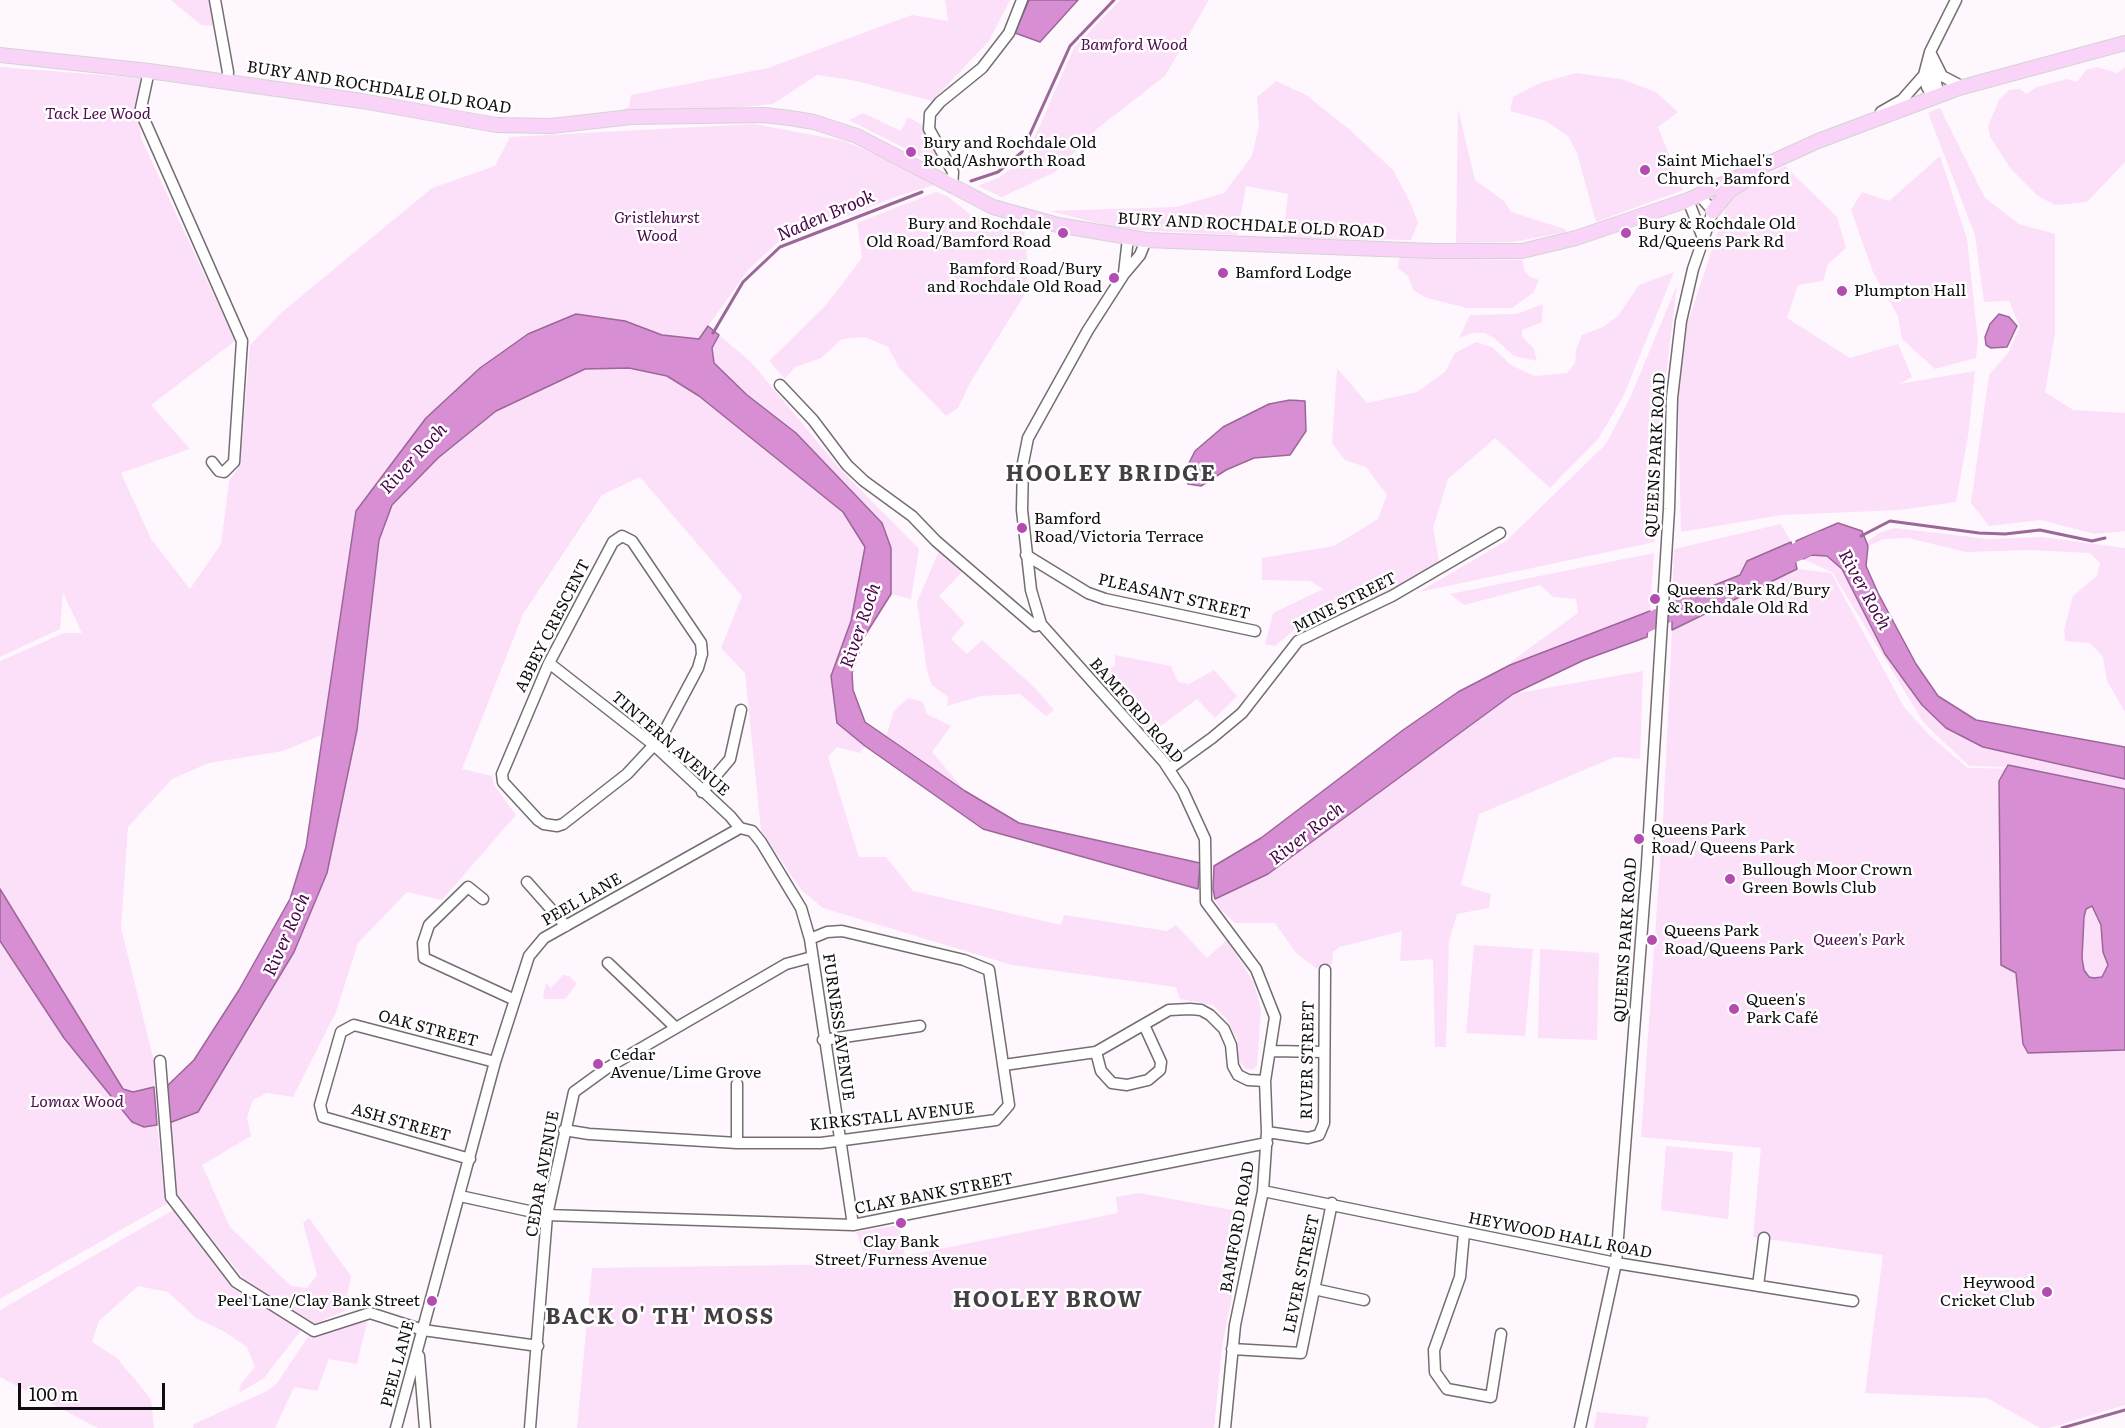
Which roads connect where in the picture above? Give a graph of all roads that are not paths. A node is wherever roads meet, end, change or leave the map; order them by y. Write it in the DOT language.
graph roads {
  1 [pos="215,0"];
  2 [pos="1022,0"];
  3 [pos="1956,0"];
  4 [pos="2125,43"];
  5 [pos="1930,52"];
  6 [pos="0,55"];
  7 [pos="149,71"];
  8 [pos="1924,75"];
  9 [pos="227,82"];
  10 [pos="1963,87"];
  11 [pos="1936,96"];
  12 [pos="1854,126"];
  13 [pos="1792,153"];
  14 [pos="952,187"];
  15 [pos="1693,198"];
  16 [pos="1713,211"];
  17 [pos="1128,238"];
  18 [pos="1703,238"];
  19 [pos="1146,240"];
  20 [pos="1124,274"];
  21 [pos="780,385"];
  22 [pos="212,462"];
  23 [pos="1500,534"];
  24 [pos="1026,555"];
  25 [pos="1041,624"];
  26 [pos="1255,631"];
  27 [pos="549,663"];
  28 [pos="741,710"];
  29 [pos="655,746"];
  30 [pos="1169,769"];
  31 [pos="702,792"];
  32 [pos="740,828"];
  33 [pos="527,882"];
  34 [pos="483,899"];
  35 [pos="566,926"];
  36 [pos="810,939"];
  37 [pos="812,957"];
  38 [pos="608,963"];
  39 [pos="1325,970"];
  40 [pos="515,1000"];
  41 [pos="1144,1025"];
  42 [pos="920,1026"];
  43 [pos="675,1027"];
  44 [pos="823,1040"];
  45 [pos="1272,1051"];
  46 [pos="1096,1052"];
  47 [pos="1324,1052"];
  48 [pos="160,1061"];
  49 [pos="495,1062"];
  50 [pos="1004,1065"];
  51 [pos="1265,1081"];
  52 [pos="737,1084"];
  53 [pos="323,1117"];
  54 [pos="564,1130"];
  55 [pos="1267,1138"];
  56 [pos="840,1142"];
  57 [pos="737,1143"];
  58 [pos="470,1159"];
  59 [pos="1263,1191"];
  60 [pos="460,1196"];
  61 [pos="1332,1203"];
  62 [pos="547,1215"];
  63 [pos="853,1225"];
  64 [pos="1464,1233"];
  65 [pos="1764,1238"];
  66 [pos="1616,1263"];
  67 [pos="1758,1286"];
  68 [pos="1314,1289"];
  69 [pos="1364,1300"];
  70 [pos="1853,1301"];
  71 [pos="423,1330"];
  72 [pos="1501,1334"];
  73 [pos="538,1346"];
  74 [pos="1232,1349"];
  75 [pos="419,1350"];
  76 [pos="396,1428"];
  77 [pos="425,1428"];
  78 [pos="530,1428"];
  79 [pos="1225,1428"];
  80 [pos="1580,1428"];
  1 -- 9 [label="street"];
  2 -- 14 [label="street"];
  3 -- 5 [label="street"];
  4 -- 10 [label="main road, BURY AND ROCHDALE OLD ROAD"];
  5 -- 8 [label="street"];
  5 -- 10 [label="street"];
  5 -- 11 [label="street"];
  6 -- 7 [label="main road, BURY AND ROCHDALE OLD ROAD"];
  7 -- 9 [label="main road, BURY AND ROCHDALE OLD ROAD"];
  7 -- 22 [label="street"];
  8 -- 11 [label="street"];
  8 -- 12 [label="street"];
  9 -- 14 [label="main road, BURY AND ROCHDALE OLD ROAD"];
  10 -- 11 [label="main road, BURY AND ROCHDALE OLD ROAD"];
  11 -- 12 [label="main road, BURY AND ROCHDALE OLD ROAD"];
  12 -- 13 [label="main road, BURY AND ROCHDALE OLD ROAD"];
  13 -- 15 [label="main road, BURY AND ROCHDALE OLD ROAD"];
  13 -- 16 [label="main road, BURY AND ROCHDALE OLD ROAD"];
  14 -- 17 [label="main road, BURY AND ROCHDALE OLD ROAD"];
  15 -- 16 [label="street"];
  15 -- 18 [label="street"];
  15 -- 19 [label="main road, BURY AND ROCHDALE OLD ROAD"];
  16 -- 18 [label="street, QUEENS PARK ROAD"];
  17 -- 19 [label="main road, BURY AND ROCHDALE OLD ROAD"];
  17 -- 20 [label="street, BAMFORD ROAD"];
  18 -- 66 [label="street, QUEENS PARK ROAD"];
  19 -- 20 [label="street, BAMFORD ROAD"];
  20 -- 24 [label="street, BAMFORD ROAD"];
  21 -- 25 [label="street"];
  23 -- 30 [label="street, MINE STREET"];
  24 -- 25 [label="street, BAMFORD ROAD"];
  24 -- 26 [label="street, PLEASANT STREET"];
  25 -- 30 [label="street, BAMFORD ROAD"];
  27 -- 29 [label="street, TINTERN AVENUE"];
  27 -- 29 [label="street, ABBEY CRESCENT"];
  27 -- 29 [label="street, ABBEY CRESCENT"];
  28 -- 31 [label="street"];
  29 -- 31 [label="street, TINTERN AVENUE"];
  30 -- 45 [label="street, BAMFORD ROAD"];
  31 -- 32 [label="street, TINTERN AVENUE"];
  32 -- 35 [label="street, PEEL LANE"];
  32 -- 36 [label="street"];
  33 -- 35 [label="street"];
  34 -- 40 [label="street"];
  35 -- 40 [label="street, PEEL LANE"];
  36 -- 37 [label="street, FURNESS AVENUE"];
  36 -- 50 [label="street, KIRKSTALL AVENUE"];
  37 -- 43 [label="street, CEDAR AVENUE"];
  37 -- 44 [label="street, FURNESS AVENUE"];
  38 -- 43 [label="street"];
  39 -- 47 [label="street, RIVER STREET"];
  40 -- 49 [label="street, PEEL LANE"];
  41 -- 46 [label="street"];
  41 -- 46 [label="street"];
  41 -- 51 [label="street"];
  42 -- 44 [label="street"];
  43 -- 54 [label="street, CEDAR AVENUE"];
  44 -- 56 [label="street, FURNESS AVENUE"];
  45 -- 47 [label="street"];
  45 -- 51 [label="street, BAMFORD ROAD"];
  46 -- 50 [label="street"];
  47 -- 55 [label="street, RIVER STREET"];
  48 -- 71 [label="street"];
  49 -- 53 [label="street, OAK STREET"];
  49 -- 58 [label="street, PEEL LANE"];
  50 -- 56 [label="street, KIRKSTALL AVENUE"];
  51 -- 55 [label="street, BAMFORD ROAD"];
  52 -- 57 [label="street"];
  53 -- 58 [label="street, ASH STREET"];
  54 -- 57 [label="street, KIRKSTALL AVENUE"];
  54 -- 62 [label="street, CEDAR AVENUE"];
  55 -- 59 [label="street, BAMFORD ROAD"];
  55 -- 63 [label="street, CLAY BANK STREET"];
  56 -- 57 [label="street, KIRKSTALL AVENUE"];
  56 -- 63 [label="street, FURNESS AVENUE"];
  58 -- 60 [label="street, PEEL LANE"];
  59 -- 61 [label="street, HEYWOOD HALL ROAD"];
  59 -- 74 [label="street, BAMFORD ROAD"];
  60 -- 62 [label="street, CLAY BANK STREET"];
  60 -- 71 [label="street, PEEL LANE"];
  61 -- 64 [label="street, HEYWOOD HALL ROAD"];
  61 -- 68 [label="street, LEVER STREET"];
  62 -- 63 [label="street, CLAY BANK STREET"];
  62 -- 73 [label="street, CEDAR AVENUE"];
  64 -- 66 [label="street, HEYWOOD HALL ROAD"];
  64 -- 72 [label="street"];
  65 -- 67 [label="street"];
  66 -- 67 [label="street, HEYWOOD HALL ROAD"];
  66 -- 80 [label="street, QUEENS PARK ROAD"];
  67 -- 70 [label="street, HEYWOOD HALL ROAD"];
  68 -- 69 [label="street"];
  68 -- 74 [label="street, LEVER STREET"];
  71 -- 73 [label="street"];
  71 -- 75 [label="street, PEEL LANE"];
  73 -- 78 [label="street, CEDAR AVENUE"];
  74 -- 79 [label="street, BAMFORD ROAD"];
  75 -- 76 [label="street, PEEL LANE"];
  75 -- 77 [label="street"];
}
